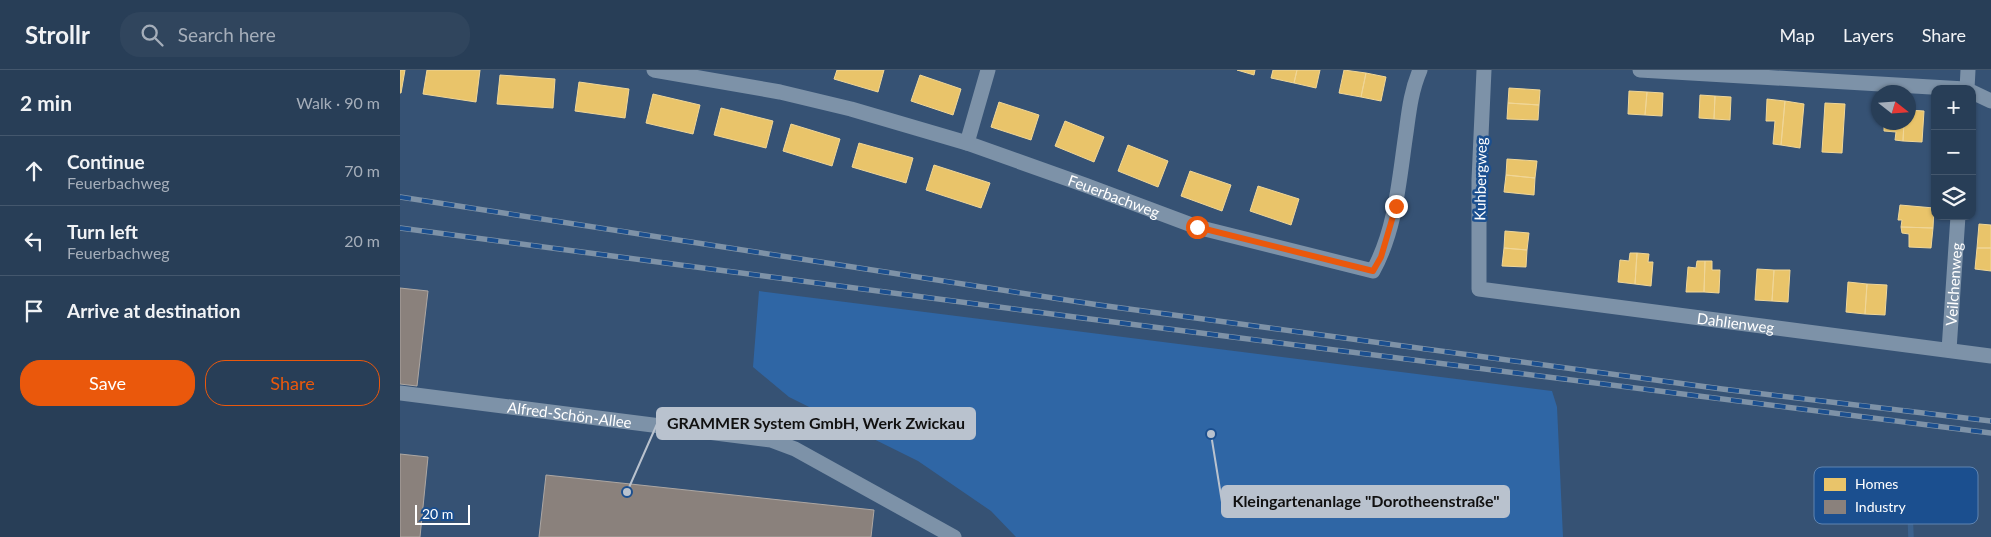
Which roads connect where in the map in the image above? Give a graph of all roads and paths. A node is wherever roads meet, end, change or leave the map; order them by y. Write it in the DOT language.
graph roads {
  1 [pos="654,70"];
  2 [pos="988,70"];
  3 [pos="1420,70"];
  4 [pos="1484,70"];
  5 [pos="1640,70"];
  6 [pos="1968,70"];
  7 [pos="1966,85"];
  8 [pos="1931,87"];
  9 [pos="1976,94"];
  10 [pos="1991,101"];
  11 [pos="966,142"];
  12 [pos="1958,220"];
  13 [pos="1480,289"];
  14 [pos="1949,350"];
  15 [pos="1991,356"];
  16 [pos="400,393"];
  17 [pos="954,537"];
  1 -- 11 [label="street, Feuerbachweg"];
  2 -- 11 [label="street"];
  3 -- 11 [label="street, Feuerbachweg"];
  4 -- 13 [label="street, Kuhbergweg"];
  5 -- 8 [label="street"];
  6 -- 7 [label="street"];
  9 -- 10 [label="street"];
  12 -- 14 [label="street, Veilchenweg"];
  13 -- 14 [label="street, Dahlienweg"];
  14 -- 15 [label="street, Dahlienweg"];
  16 -- 17 [label="street, Alfred-Schön-Allee"];
}
